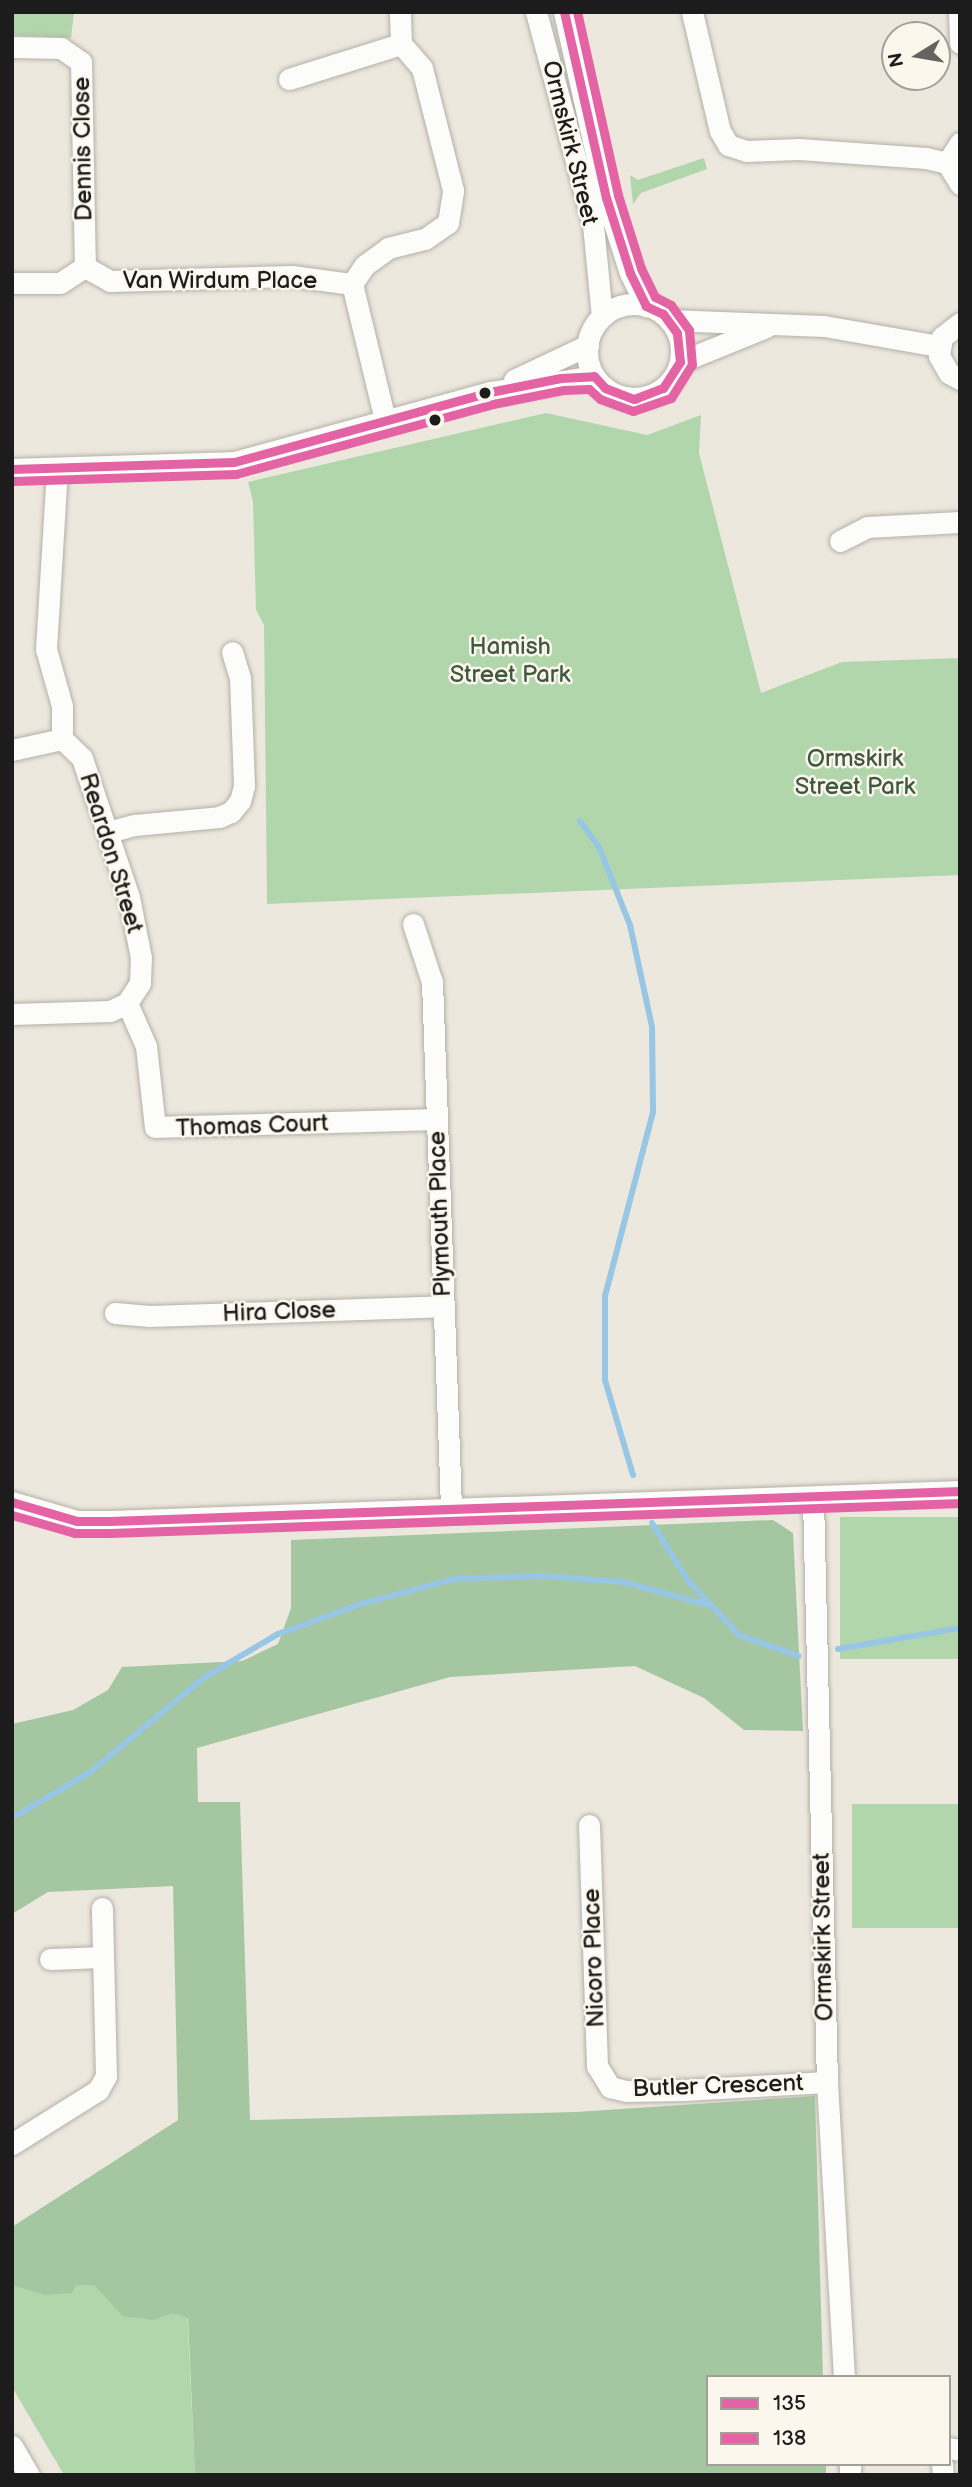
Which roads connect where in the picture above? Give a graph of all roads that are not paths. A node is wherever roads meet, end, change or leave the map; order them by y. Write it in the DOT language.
graph roads {
  1 [pos="400,12"];
  2 [pos="536,12"];
  3 [pos="564,12"];
  4 [pos="692,12"];
  5 [pos="959,12"];
  6 [pos="960,43"];
  7 [pos="401,44"];
  8 [pos="12,47"];
  9 [pos="289,79"];
  10 [pos="960,143"];
  11 [pos="947,163"];
  12 [pos="960,184"];
  13 [pos="85,267"];
  14 [pos="12,283"];
  15 [pos="352,284"];
  16 [pos="646,306"];
  17 [pos="602,317"];
  18 [pos="669,320"];
  19 [pos="960,323"];
  20 [pos="775,324"];
  21 [pos="588,345"];
  22 [pos="939,346"];
  23 [pos="680,362"];
  24 [pos="594,376"];
  25 [pos="960,379"];
  26 [pos="490,391"];
  27 [pos="385,420"];
  28 [pos="12,468"];
  29 [pos="57,468"];
  30 [pos="960,522"];
  31 [pos="840,541"];
  32 [pos="232,652"];
  33 [pos="62,738"];
  34 [pos="12,750"];
  35 [pos="108,832"];
  36 [pos="413,924"];
  37 [pos="127,1003"];
  38 [pos="12,1014"];
  39 [pos="437,1119"];
  40 [pos="444,1306"];
  41 [pos="114,1313"];
  42 [pos="960,1491"];
  43 [pos="813,1498"];
  44 [pos="12,1502"];
  45 [pos="451,1507"];
  46 [pos="589,1825"];
  47 [pos="102,1908"];
  48 [pos="103,1957"];
  49 [pos="50,1959"];
  50 [pos="827,2082"];
  51 [pos="610,2087"];
  52 [pos="12,2144"];
  53 [pos="844,2375"];
  54 [pos="12,2446"];
  55 [pos="29,2475"];
  1 -- 7 [label="street"];
  2 -- 17 [label="street, Ormskirk Street"];
  3 -- 16 [label="street, Ormskirk Street"];
  4 -- 11 [label="street"];
  5 -- 6 [label="street"];
  7 -- 9 [label="street"];
  7 -- 15 [label="street"];
  8 -- 13 [label="street, Dennis Close"];
  10 -- 11 [label="street"];
  11 -- 12 [label="street"];
  13 -- 14 [label="street"];
  13 -- 15 [label="street, Van Wirdum Place"];
  15 -- 27 [label="street"];
  16 -- 17 [label="street"];
  16 -- 18 [label="street"];
  17 -- 21 [label="street"];
  18 -- 20 [label="street"];
  18 -- 23 [label="street"];
  19 -- 22 [label="street"];
  20 -- 22 [label="street"];
  20 -- 23 [label="street"];
  21 -- 24 [label="street"];
  21 -- 26 [label="street"];
  22 -- 25 [label="street"];
  23 -- 24 [label="street"];
  24 -- 26 [label="street"];
  26 -- 27 [label="street"];
  27 -- 29 [label="street"];
  28 -- 29 [label="street"];
  29 -- 33 [label="street"];
  30 -- 31 [label="street"];
  32 -- 35 [label="street"];
  33 -- 34 [label="street"];
  33 -- 35 [label="street, Reardon Street"];
  35 -- 37 [label="street, Reardon Street"];
  36 -- 39 [label="street, Plymouth Place"];
  37 -- 38 [label="street"];
  37 -- 39 [label="street, Thomas Court"];
  39 -- 40 [label="street, Plymouth Place"];
  40 -- 41 [label="street, Hira Close"];
  40 -- 45 [label="street, Plymouth Place"];
  42 -- 43 [label="street"];
  43 -- 45 [label="street"];
  43 -- 50 [label="street, Ormskirk Street"];
  44 -- 45 [label="street"];
  46 -- 51 [label="street, Nicoro Place"];
  47 -- 48 [label="street"];
  48 -- 49 [label="street"];
  48 -- 52 [label="street"];
  50 -- 51 [label="street, Butler Crescent"];
  50 -- 53 [label="street, Ormskirk Street"];
  54 -- 55 [label="street"];
}
